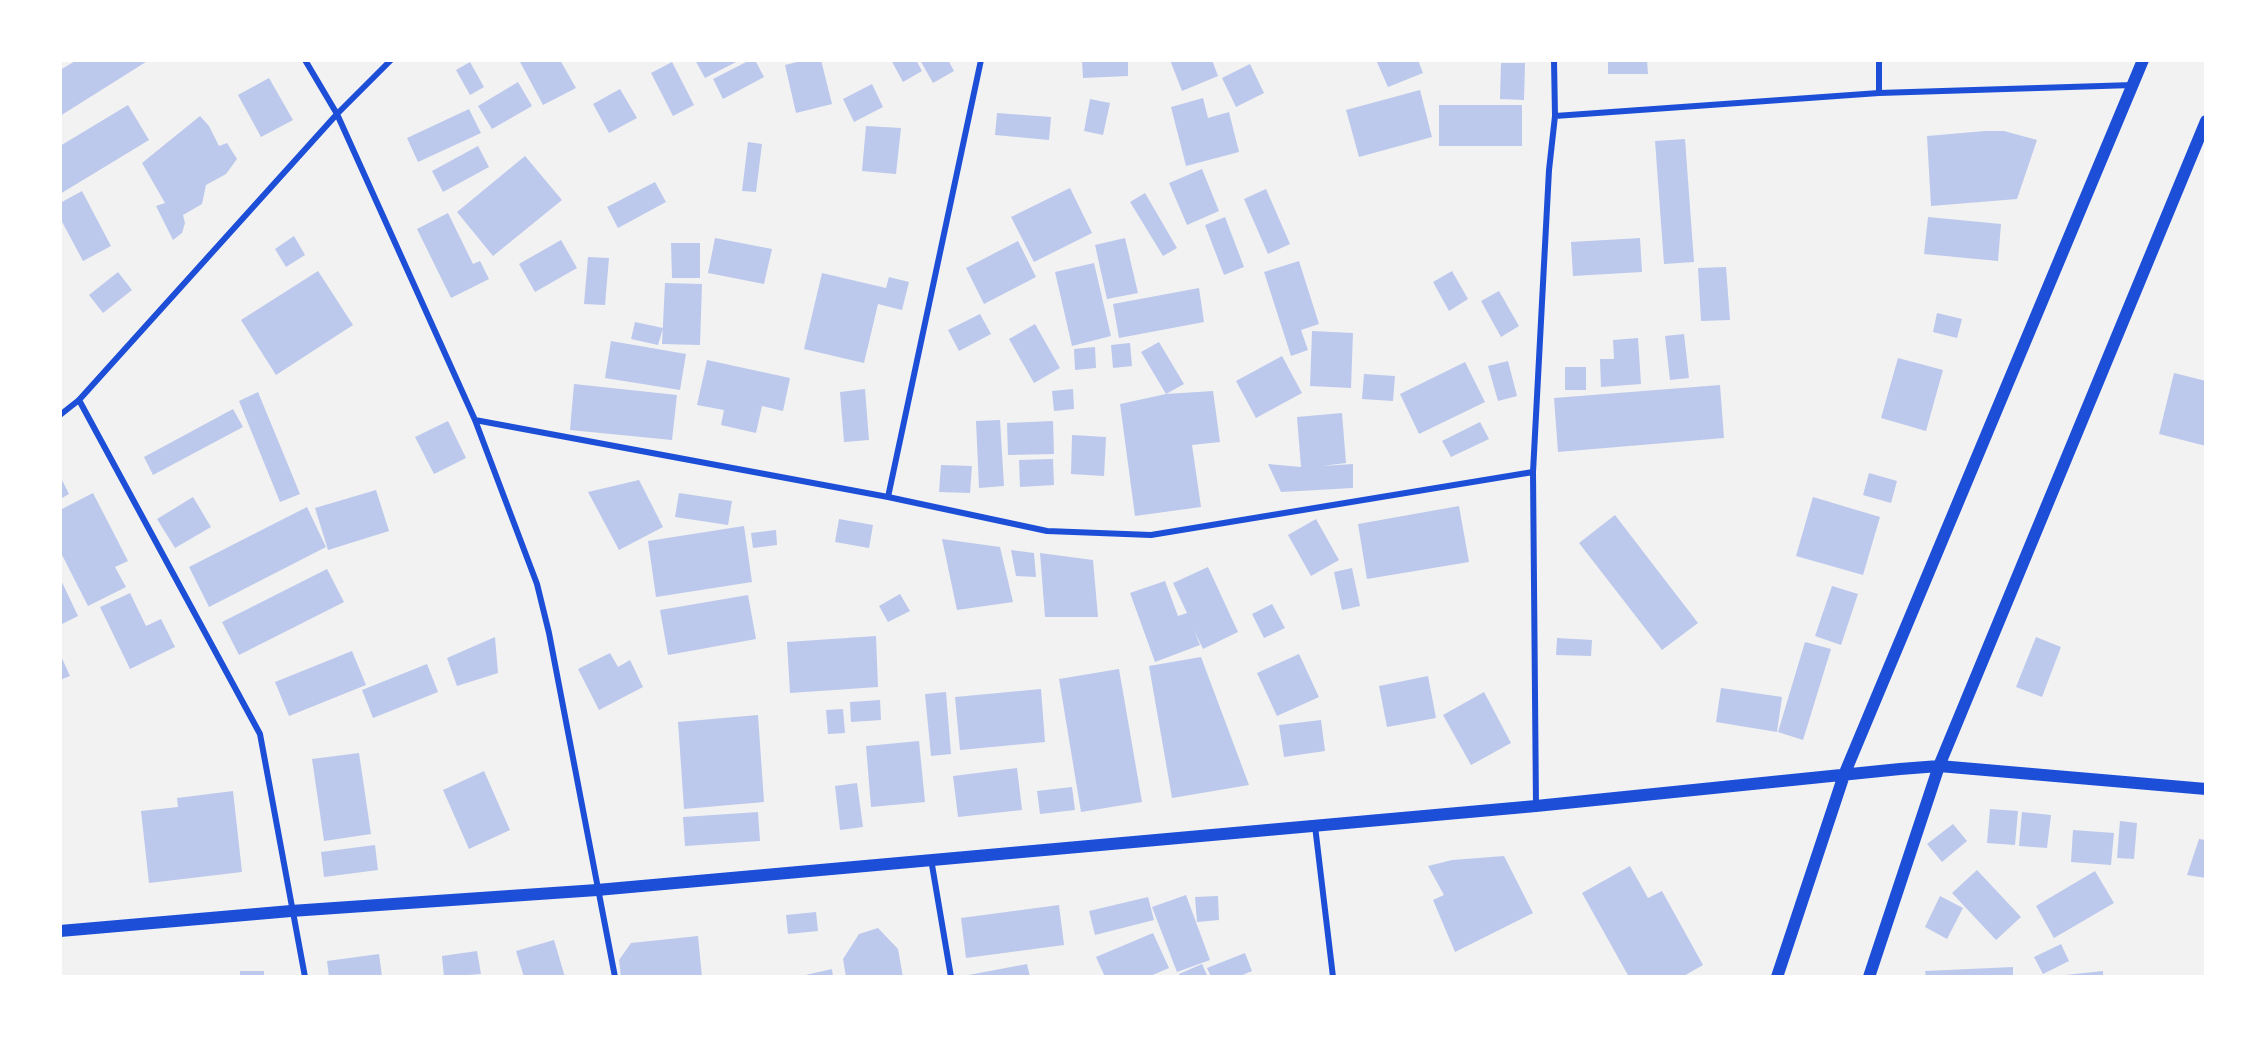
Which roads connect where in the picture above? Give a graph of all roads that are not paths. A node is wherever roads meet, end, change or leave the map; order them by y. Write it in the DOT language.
graph roads {
  1 [pos="305,60"];
  2 [pos="391,60"];
  3 [pos="981,60"];
  4 [pos="1554,60"];
  5 [pos="1879,60"];
  6 [pos="2143,60"];
  7 [pos="2133,85"];
  8 [pos="1879,93"];
  9 [pos="337,114"];
  10 [pos="1555,116"];
  11 [pos="2206,121"];
  12 [pos="79,400"];
  13 [pos="60,415"];
  14 [pos="475,420"];
  15 [pos="1533,472"];
  16 [pos="888,496"];
  17 [pos="1939,766"];
  18 [pos="1844,775"];
  19 [pos="2206,789"];
  20 [pos="1536,806"];
  21 [pos="1315,825"];
  22 [pos="931,859"];
  23 [pos="597,890"];
  24 [pos="291,911"];
  25 [pos="60,931"];
  26 [pos="305,977"];
  27 [pos="615,977"];
  28 [pos="951,977"];
  29 [pos="1333,977"];
  30 [pos="1777,977"];
  31 [pos="1869,977"];
  1 -- 9 [label="street"];
  2 -- 9 [label="street"];
  3 -- 16 [label="street"];
  4 -- 10 [label="street"];
  5 -- 8 [label="street"];
  6 -- 7 [label="main road"];
  7 -- 8 [label="street"];
  7 -- 18 [label="main road"];
  8 -- 10 [label="street"];
  9 -- 12 [label="street"];
  9 -- 14 [label="street"];
  10 -- 15 [label="street"];
  11 -- 17 [label="main road"];
  12 -- 13 [label="street"];
  12 -- 24 [label="street"];
  14 -- 16 [label="street"];
  14 -- 23 [label="street"];
  15 -- 16 [label="street"];
  15 -- 20 [label="street"];
  17 -- 18 [label="main road"];
  17 -- 19 [label="main road"];
  17 -- 31 [label="main road"];
  18 -- 20 [label="main road"];
  18 -- 30 [label="main road"];
  20 -- 21 [label="main road"];
  21 -- 22 [label="main road"];
  21 -- 29 [label="street"];
  22 -- 23 [label="main road"];
  22 -- 28 [label="street"];
  23 -- 24 [label="main road"];
  23 -- 27 [label="street"];
  24 -- 25 [label="main road"];
  24 -- 26 [label="street"];
}
